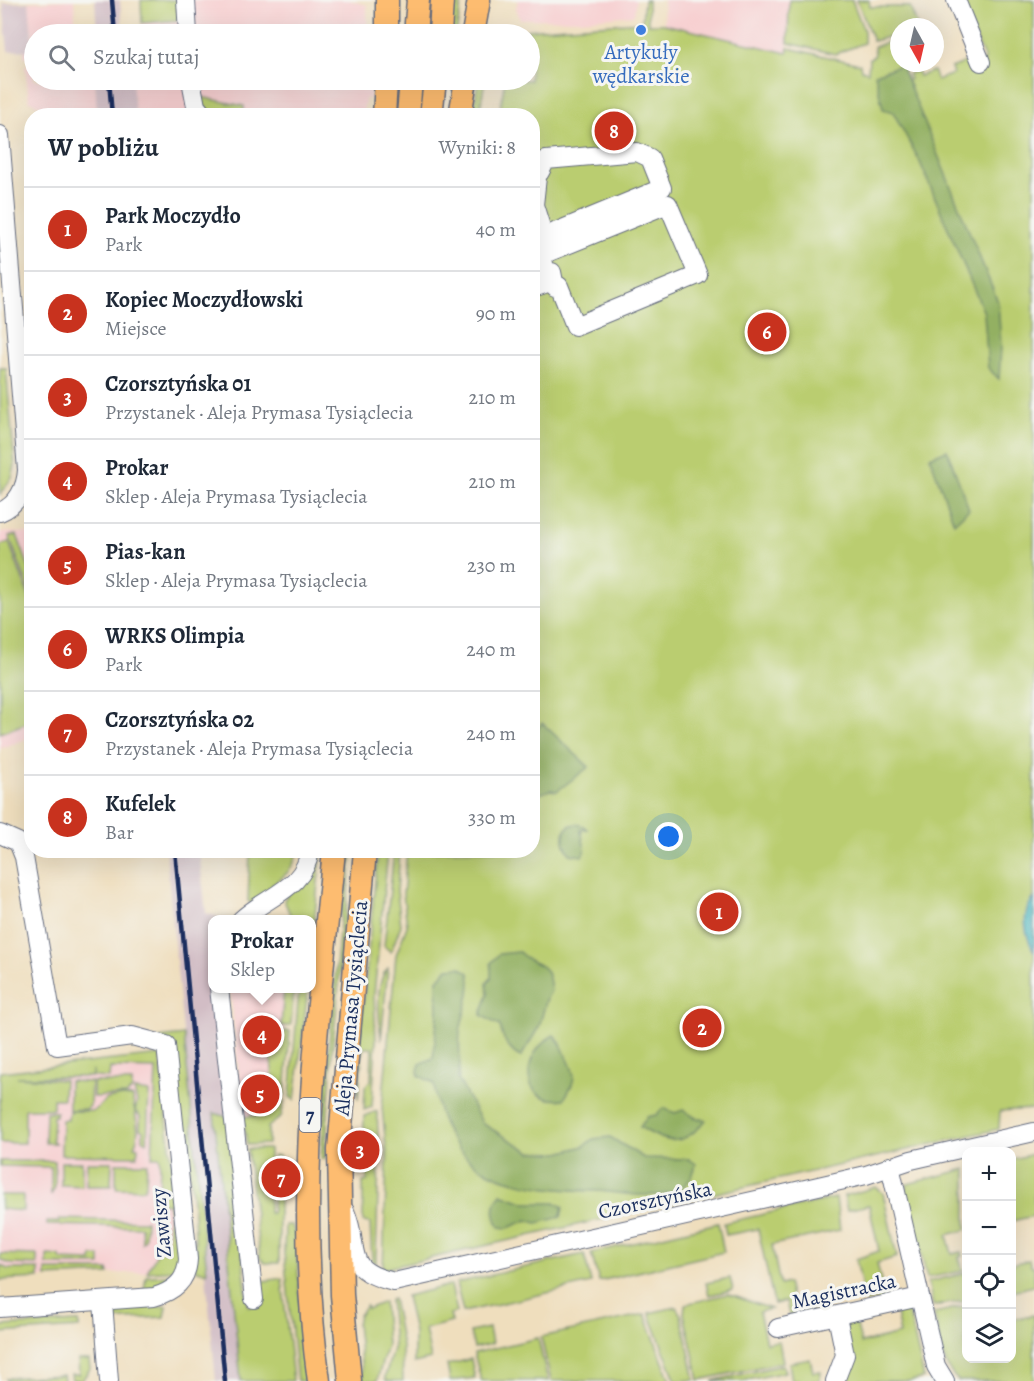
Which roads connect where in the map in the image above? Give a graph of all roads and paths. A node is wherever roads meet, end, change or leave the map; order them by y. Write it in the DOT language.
graph roads {
  1 [pos="186,0"];
  2 [pos="387,0"];
  3 [pos="418,0"];
  4 [pos="442,0"];
  5 [pos="478,0"];
  6 [pos="956,0"];
  7 [pos="187,24"];
  8 [pos="387,24"];
  9 [pos="416,24"];
  10 [pos="440,24"];
  11 [pos="474,24"];
  12 [pos="981,62"];
  13 [pos="193,90"];
  14 [pos="385,90"];
  15 [pos="410,90"];
  16 [pos="434,90"];
  17 [pos="464,90"];
  18 [pos="198,108"];
  19 [pos="384,108"];
  20 [pos="409,108"];
  21 [pos="432,108"];
  22 [pos="461,108"];
  23 [pos="0,135"];
  24 [pos="540,172"];
  25 [pos="540,245"];
  26 [pos="540,264"];
  27 [pos="540,285"];
  28 [pos="8,306"];
  29 [pos="24,444"];
  30 [pos="24,480"];
  31 [pos="0,512"];
  32 [pos="0,834"];
  33 [pos="24,857"];
  34 [pos="24,858"];
  35 [pos="308,858"];
  36 [pos="333,858"];
  37 [pos="364,858"];
  38 [pos="248,915"];
  39 [pos="220,993"];
  40 [pos="1034,1132"];
  41 [pos="890,1166"];
  42 [pos="339,1196"];
  43 [pos="920,1297"];
  44 [pos="254,1299"];
  45 [pos="103,1302"];
  46 [pos="0,1308"];
  47 [pos="837,1316"];
  48 [pos="778,1328"];
  49 [pos="109,1381"];
  50 [pos="319,1381"];
  51 [pos="350,1381"];
  52 [pos="835,1381"];
  53 [pos="945,1381"];
  1 -- 7 [label="street"];
  2 -- 8 [label="main road"];
  3 -- 9 [label="main road"];
  4 -- 10 [label="main road"];
  5 -- 11 [label="main road"];
  6 -- 12 [label="street"];
  13 -- 18 [label="street"];
  14 -- 19 [label="main road"];
  15 -- 20 [label="main road"];
  16 -- 21 [label="main road"];
  17 -- 22 [label="main road"];
  23 -- 28 [label="street"];
  24 -- 25 [label="street"];
  26 -- 27 [label="street"];
  28 -- 29 [label="street"];
  30 -- 31 [label="street"];
  32 -- 33 [label="street, Zawiszy"];
  34 -- 45 [label="street, Zawiszy"];
  35 -- 38 [label="street"];
  36 -- 50 [label="main road, Aleja Prymasa Tysiąclecia / 7"];
  37 -- 42 [label="main road, Aleja Prymasa Tysiąclecia / 7"];
  39 -- 44 [label="street"];
  40 -- 41 [label="street, Czorsztyńska"];
  41 -- 42 [label="street, Czorsztyńska"];
  41 -- 43 [label="street, Magistracka"];
  42 -- 51 [label="main road, Aleja Prymasa Tysiąclecia / 7"];
  43 -- 47 [label="street, Magistracka"];
  43 -- 53 [label="street, Magistracka"];
  45 -- 46 [label="street, Zawiszy"];
  45 -- 49 [label="street"];
  47 -- 48 [label="street, Magistracka"];
  47 -- 52 [label="street"];
}
